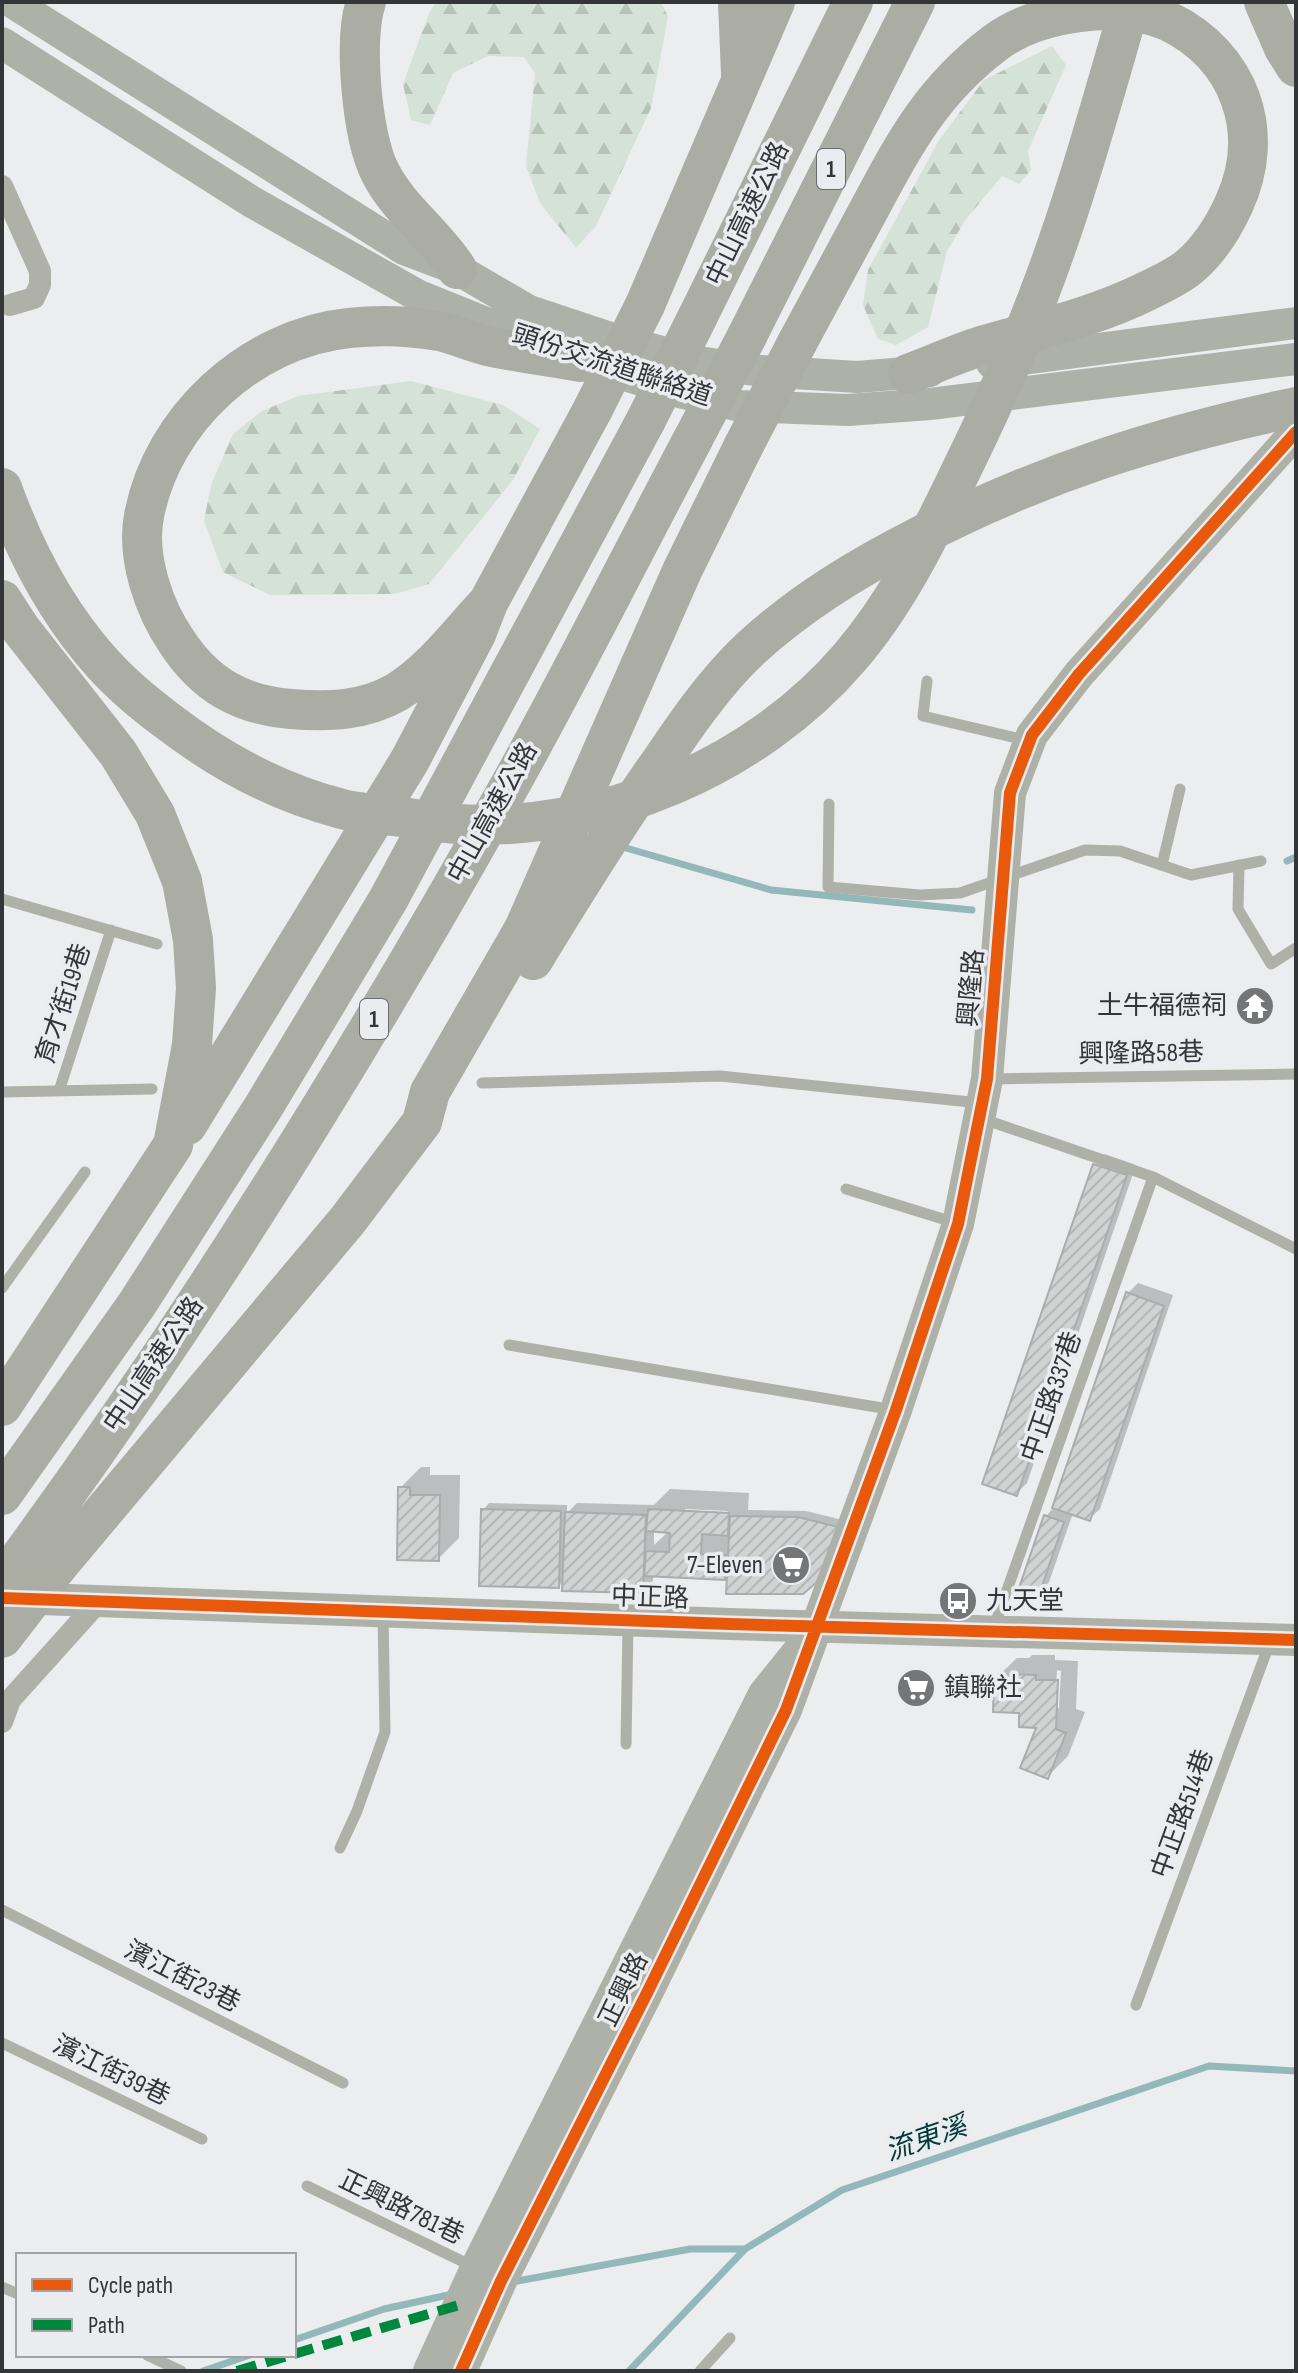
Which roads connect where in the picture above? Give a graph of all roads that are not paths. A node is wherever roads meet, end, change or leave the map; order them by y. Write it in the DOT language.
graph roads {
  1 [pos="12,2"];
  2 [pos="366,2"];
  3 [pos="738,2"];
  4 [pos="775,2"];
  5 [pos="853,2"];
  6 [pos="915,2"];
  7 [pos="1131,2"];
  8 [pos="1264,2"];
  9 [pos="2,43"];
  10 [pos="1296,67"];
  11 [pos="741,76"];
  12 [pos="2,186"];
  13 [pos="457,269"];
  14 [pos="10,305"];
  15 [pos="1296,323"];
  16 [pos="1296,359"];
  17 [pos="581,362"];
  18 [pos="908,374"];
  19 [pos="1296,407"];
  20 [pos="1296,432"];
  21 [pos="2,488"];
  22 [pos="2,600"];
  23 [pos="488,603"];
  24 [pos="927,681"];
  25 [pos="1029,741"];
  26 [pos="1180,789"];
  27 [pos="829,804"];
  28 [pos="1261,861"];
  29 [pos="1162,865"];
  30 [pos="1239,865"];
  31 [pos="1003,879"];
  32 [pos="2,899"];
  33 [pos="111,930"];
  34 [pos="157,944"];
  35 [pos="1296,948"];
  36 [pos="1296,1074"];
  37 [pos="482,1083"];
  38 [pos="152,1089"];
  39 [pos="59,1091"];
  40 [pos="2,1092"];
  41 [pos="983,1100"];
  42 [pos="422,1122"];
  43 [pos="173,1145"];
  44 [pos="85,1172"];
  45 [pos="1153,1177"];
  46 [pos="846,1189"];
  47 [pos="958,1224"];
  48 [pos="1296,1249"];
  49 [pos="6,1273"];
  50 [pos="2,1288"];
  51 [pos="509,1345"];
  52 [pos="2,1406"];
  53 [pos="896,1410"];
  54 [pos="2,1495"];
  55 [pos="5,1584"];
  56 [pos="100,1600"];
  57 [pos="383,1609"];
  58 [pos="628,1620"];
  59 [pos="818,1625"];
  60 [pos="992,1631"];
  61 [pos="2,1638"];
  62 [pos="1284,1639"];
  63 [pos="2,1722"];
  64 [pos="626,1744"];
  65 [pos="340,1848"];
  66 [pos="2,1910"];
  67 [pos="1136,2005"];
  68 [pos="2,2043"];
  69 [pos="343,2083"];
  70 [pos="202,2139"];
  71 [pos="307,2186"];
  72 [pos="489,2275"];
  73 [pos="730,2338"];
  74 [pos="151,2357"];
  75 [pos="181,2371"];
  76 [pos="429,2371"];
  77 [pos="461,2371"];
  78 [pos="700,2371"];
  1 -- 13 [label="main road, 頭份交流道聯絡道"];
  2 -- 13 [label="highway"];
  3 -- 11 [label="highway"];
  4 -- 11 [label="highway"];
  5 -- 54 [label="highway, 中山高速公路 / 1, bridge"];
  6 -- 55 [label="highway, 中山高速公路 / 1, bridge"];
  7 -- 21 [label="highway, bridge"];
  8 -- 10 [label="highway"];
  9 -- 17 [label="main road, 頭份交流道聯絡道"];
  11 -- 23 [label="highway, bridge"];
  12 -- 14 [label="street"];
  13 -- 18 [label="main road, 頭份交流道聯絡道"];
  15 -- 18 [label="main road, 頭份交流道聯絡道"];
  16 -- 17 [label="main road, 頭份交流道聯絡道"];
  17 -- 23 [label="highway"];
  18 -- 42 [label="highway, bridge"];
  19 -- 42 [label="highway"];
  20 -- 25 [label="main road, 興隆路"];
  22 -- 43 [label="highway"];
  23 -- 43 [label="highway"];
  24 -- 25 [label="lane"];
  25 -- 31 [label="main road, 興隆路"];
  26 -- 29 [label="lane"];
  27 -- 31 [label="lane"];
  28 -- 30 [label="lane"];
  29 -- 30 [label="lane"];
  29 -- 31 [label="lane"];
  30 -- 35 [label="lane"];
  31 -- 41 [label="main road, 興隆路"];
  32 -- 33 [label="lane"];
  33 -- 34 [label="lane"];
  33 -- 39 [label="lane, 育才街19巷"];
  36 -- 41 [label="lane, 興隆路58巷"];
  37 -- 41 [label="lane"];
  38 -- 39 [label="lane"];
  39 -- 40 [label="lane"];
  41 -- 45 [label="lane"];
  41 -- 47 [label="main road, 興隆路"];
  42 -- 61 [label="highway, bridge"];
  43 -- 52 [label="highway"];
  44 -- 49 [label="lane"];
  45 -- 48 [label="lane"];
  45 -- 60 [label="lane, 中正路337巷"];
  46 -- 47 [label="lane"];
  47 -- 53 [label="main road, 興隆路"];
  49 -- 50 [label="lane"];
  51 -- 53 [label="lane"];
  53 -- 59 [label="main road, 興隆路"];
  55 -- 56 [label="main road, 中正路"];
  56 -- 57 [label="main road, 中正路"];
  56 -- 63 [label="street"];
  57 -- 58 [label="main road, 中正路"];
  57 -- 65 [label="lane"];
  58 -- 59 [label="main road, 中正路"];
  58 -- 64 [label="lane"];
  59 -- 60 [label="main road, 中正路"];
  59 -- 72 [label="main road, 正興路"];
  60 -- 62 [label="main road, 中正路"];
  62 -- 67 [label="lane, 中正路514巷"];
  66 -- 69 [label="lane, 濱江街23巷"];
  68 -- 70 [label="lane, 濱江街39巷"];
  71 -- 72 [label="lane, 正興路781巷"];
  72 -- 76 [label="main road, 正興路"];
  72 -- 77 [label="main road, 正興路"];
  73 -- 78 [label="lane"];
  74 -- 75 [label="lane"];
}
